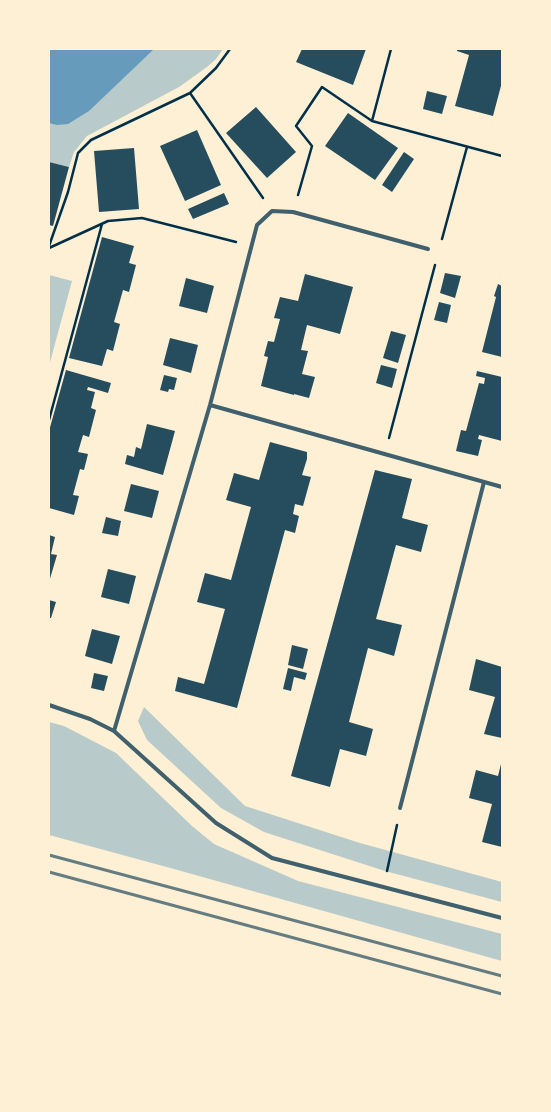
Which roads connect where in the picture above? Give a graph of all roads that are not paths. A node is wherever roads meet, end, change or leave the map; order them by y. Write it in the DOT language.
graph roads {
  1 [pos="428,249"];
  2 [pos="210,405"];
  3 [pos="484,482"];
  4 [pos="502,487"];
  5 [pos="49,705"];
  6 [pos="114,731"];
  7 [pos="400,808"];
  8 [pos="502,918"];
  1 -- 2 [label="street"];
  2 -- 3 [label="street"];
  2 -- 6 [label="street"];
  3 -- 4 [label="street"];
  3 -- 7 [label="street"];
  5 -- 6 [label="street"];
  6 -- 8 [label="street"];
}
